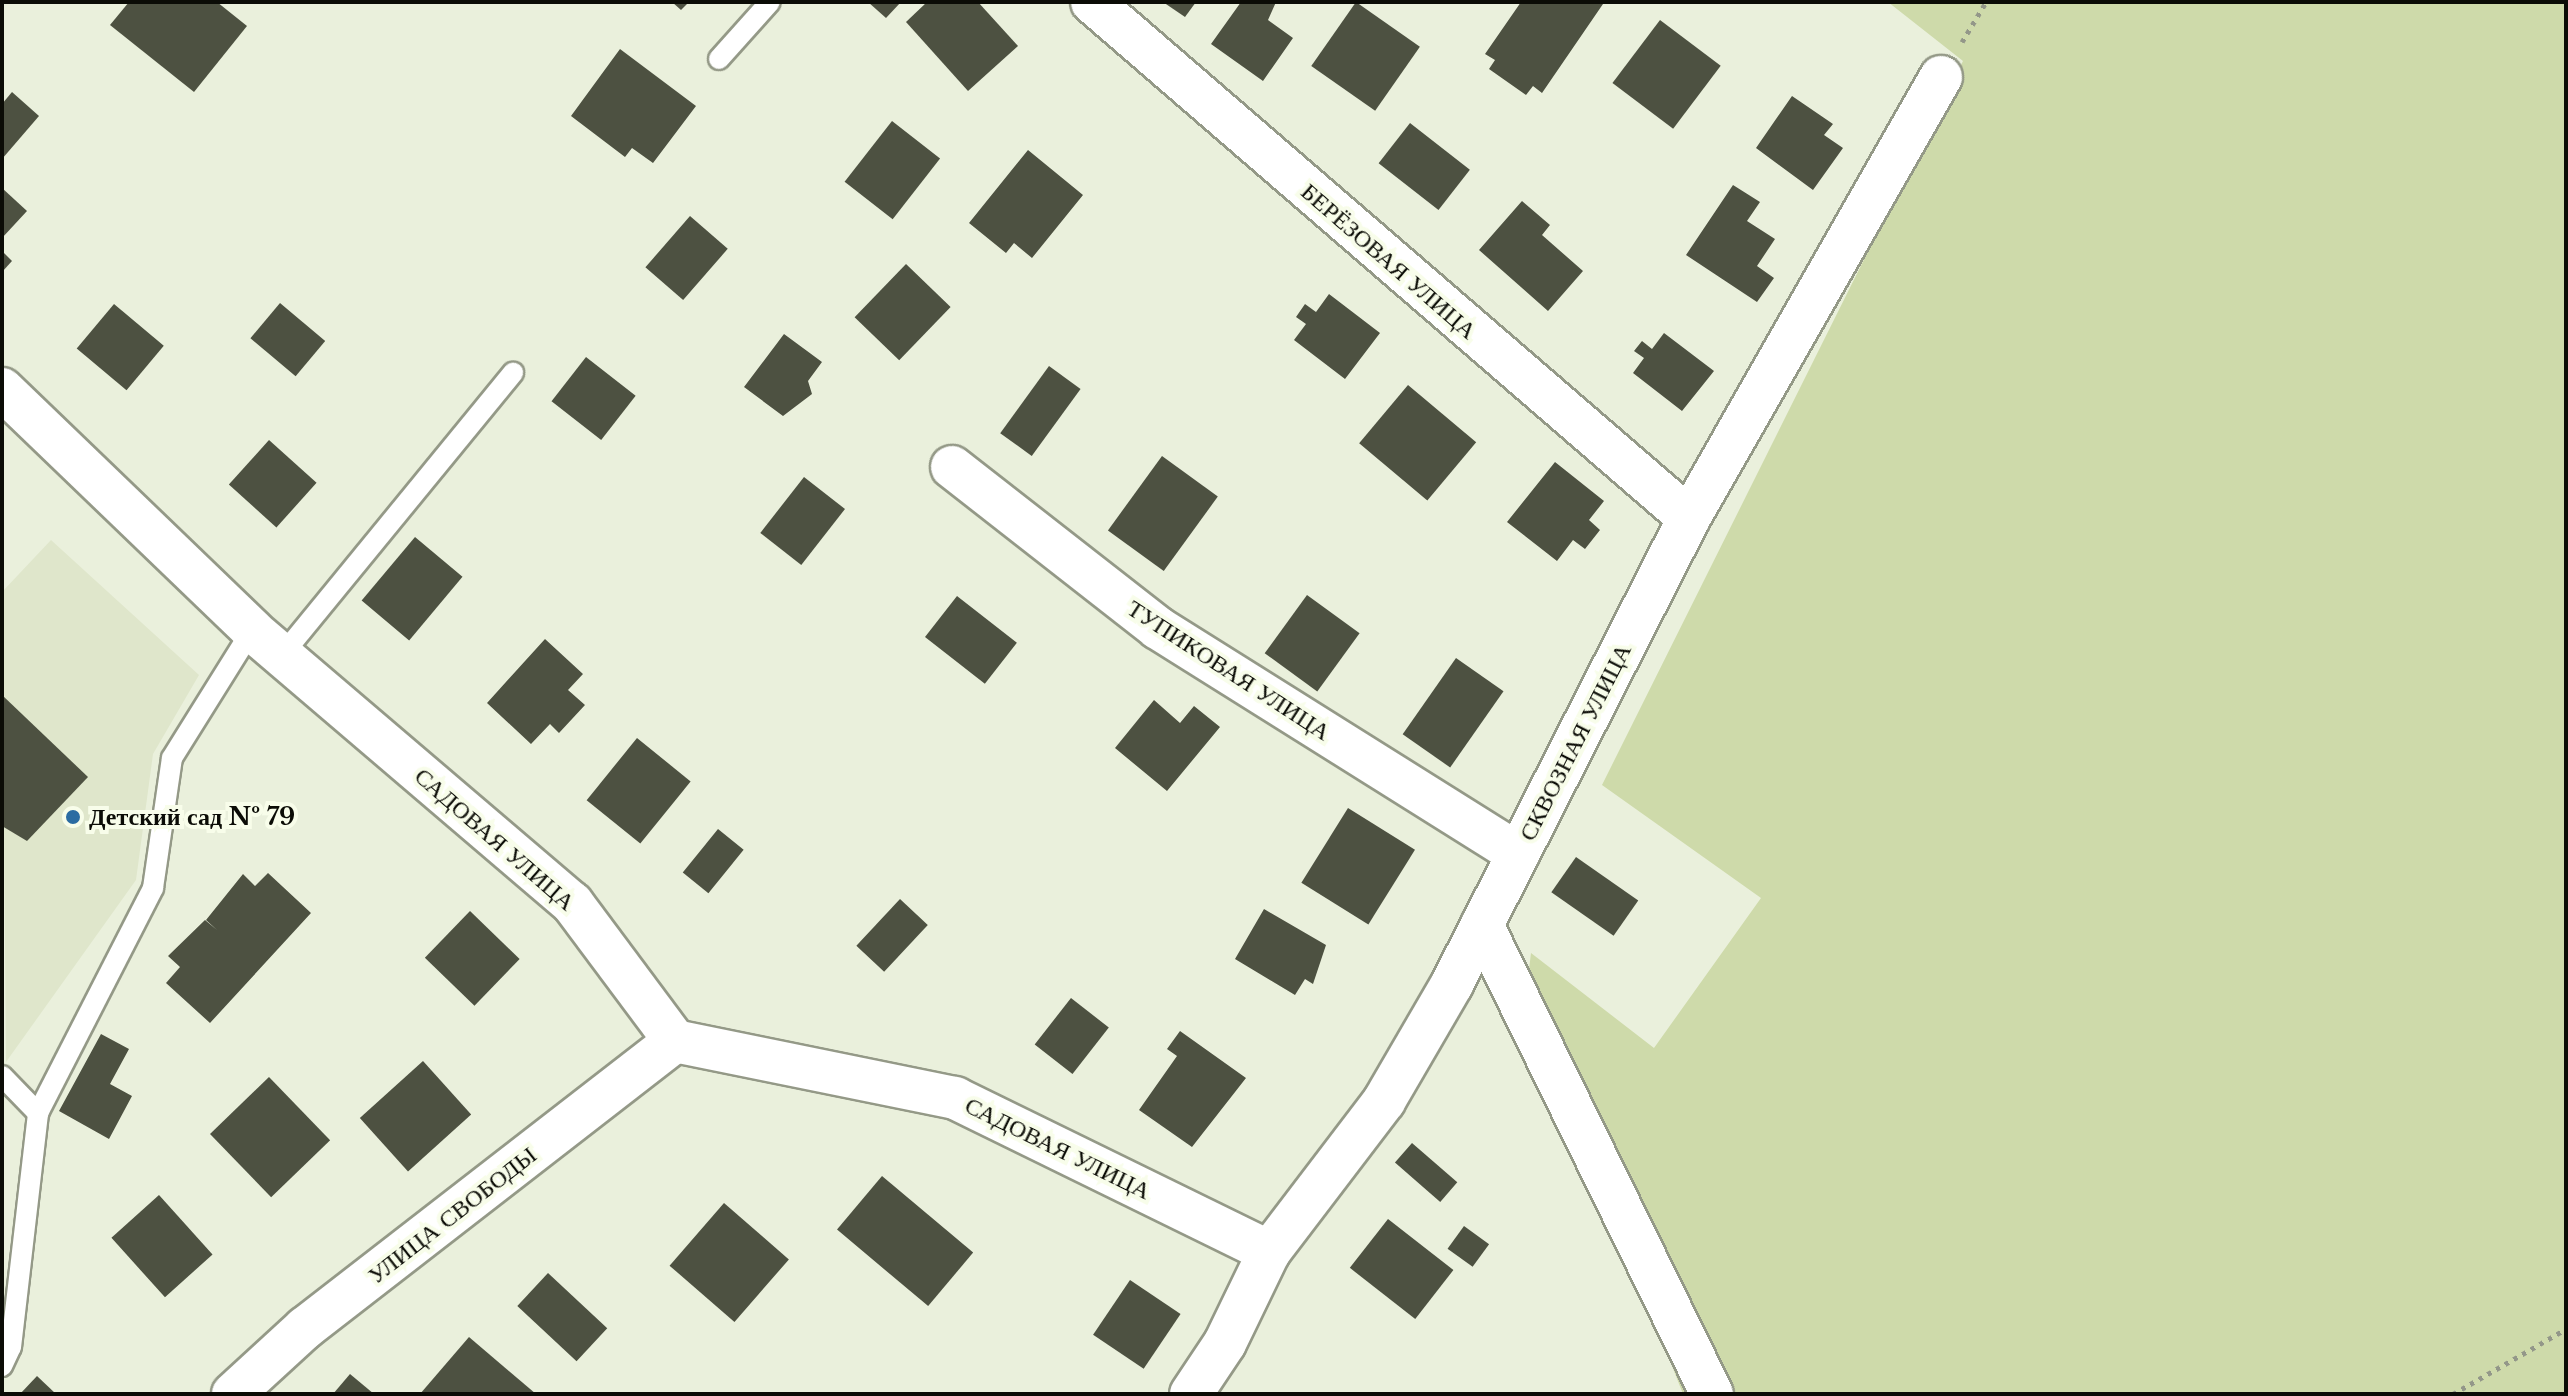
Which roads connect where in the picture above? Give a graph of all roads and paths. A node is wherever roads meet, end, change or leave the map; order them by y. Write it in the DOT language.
graph roads {
  1 [pos="770,2"];
  2 [pos="1092,2"];
  3 [pos="719,59"];
  4 [pos="1941,77"];
  5 [pos="513,373"];
  6 [pos="2,389"];
  7 [pos="952,467"];
  8 [pos="1689,518"];
  9 [pos="267,643"];
  10 [pos="1518,854"];
  11 [pos="1482,925"];
  12 [pos="675,1041"];
  13 [pos="2,1076"];
  14 [pos="38,1113"];
  15 [pos="1269,1252"];
  16 [pos="2566,1329"];
  17 [pos="2,1366"];
  18 [pos="233,1394"];
  19 [pos="1191,1394"];
  20 [pos="1712,1394"];
  21 [pos="2453,1394"];
  1 -- 3 [label="lane"];
  2 -- 8 [label="street, БЕРЁЗОВАЯ УЛИЦА"];
  4 -- 8 [label="street, СКВОЗНАЯ УЛИЦА"];
  5 -- 9 [label="lane"];
  6 -- 9 [label="street, САДОВАЯ УЛИЦА"];
  7 -- 10 [label="street, ТУПИКОВАЯ УЛИЦА"];
  8 -- 10 [label="street, СКВОЗНАЯ УЛИЦА"];
  9 -- 12 [label="street, САДОВАЯ УЛИЦА"];
  9 -- 14 [label="lane"];
  10 -- 11 [label="street, СКВОЗНАЯ УЛИЦА"];
  11 -- 15 [label="street, СКВОЗНАЯ УЛИЦА"];
  11 -- 20 [label="street"];
  12 -- 15 [label="street, САДОВАЯ УЛИЦА"];
  12 -- 18 [label="street, УЛИЦА СВОБОДЫ"];
  13 -- 14 [label="lane"];
  14 -- 17 [label="lane"];
  15 -- 19 [label="street, СКВОЗНАЯ УЛИЦА"];
  16 -- 21 [label="path"];
}
